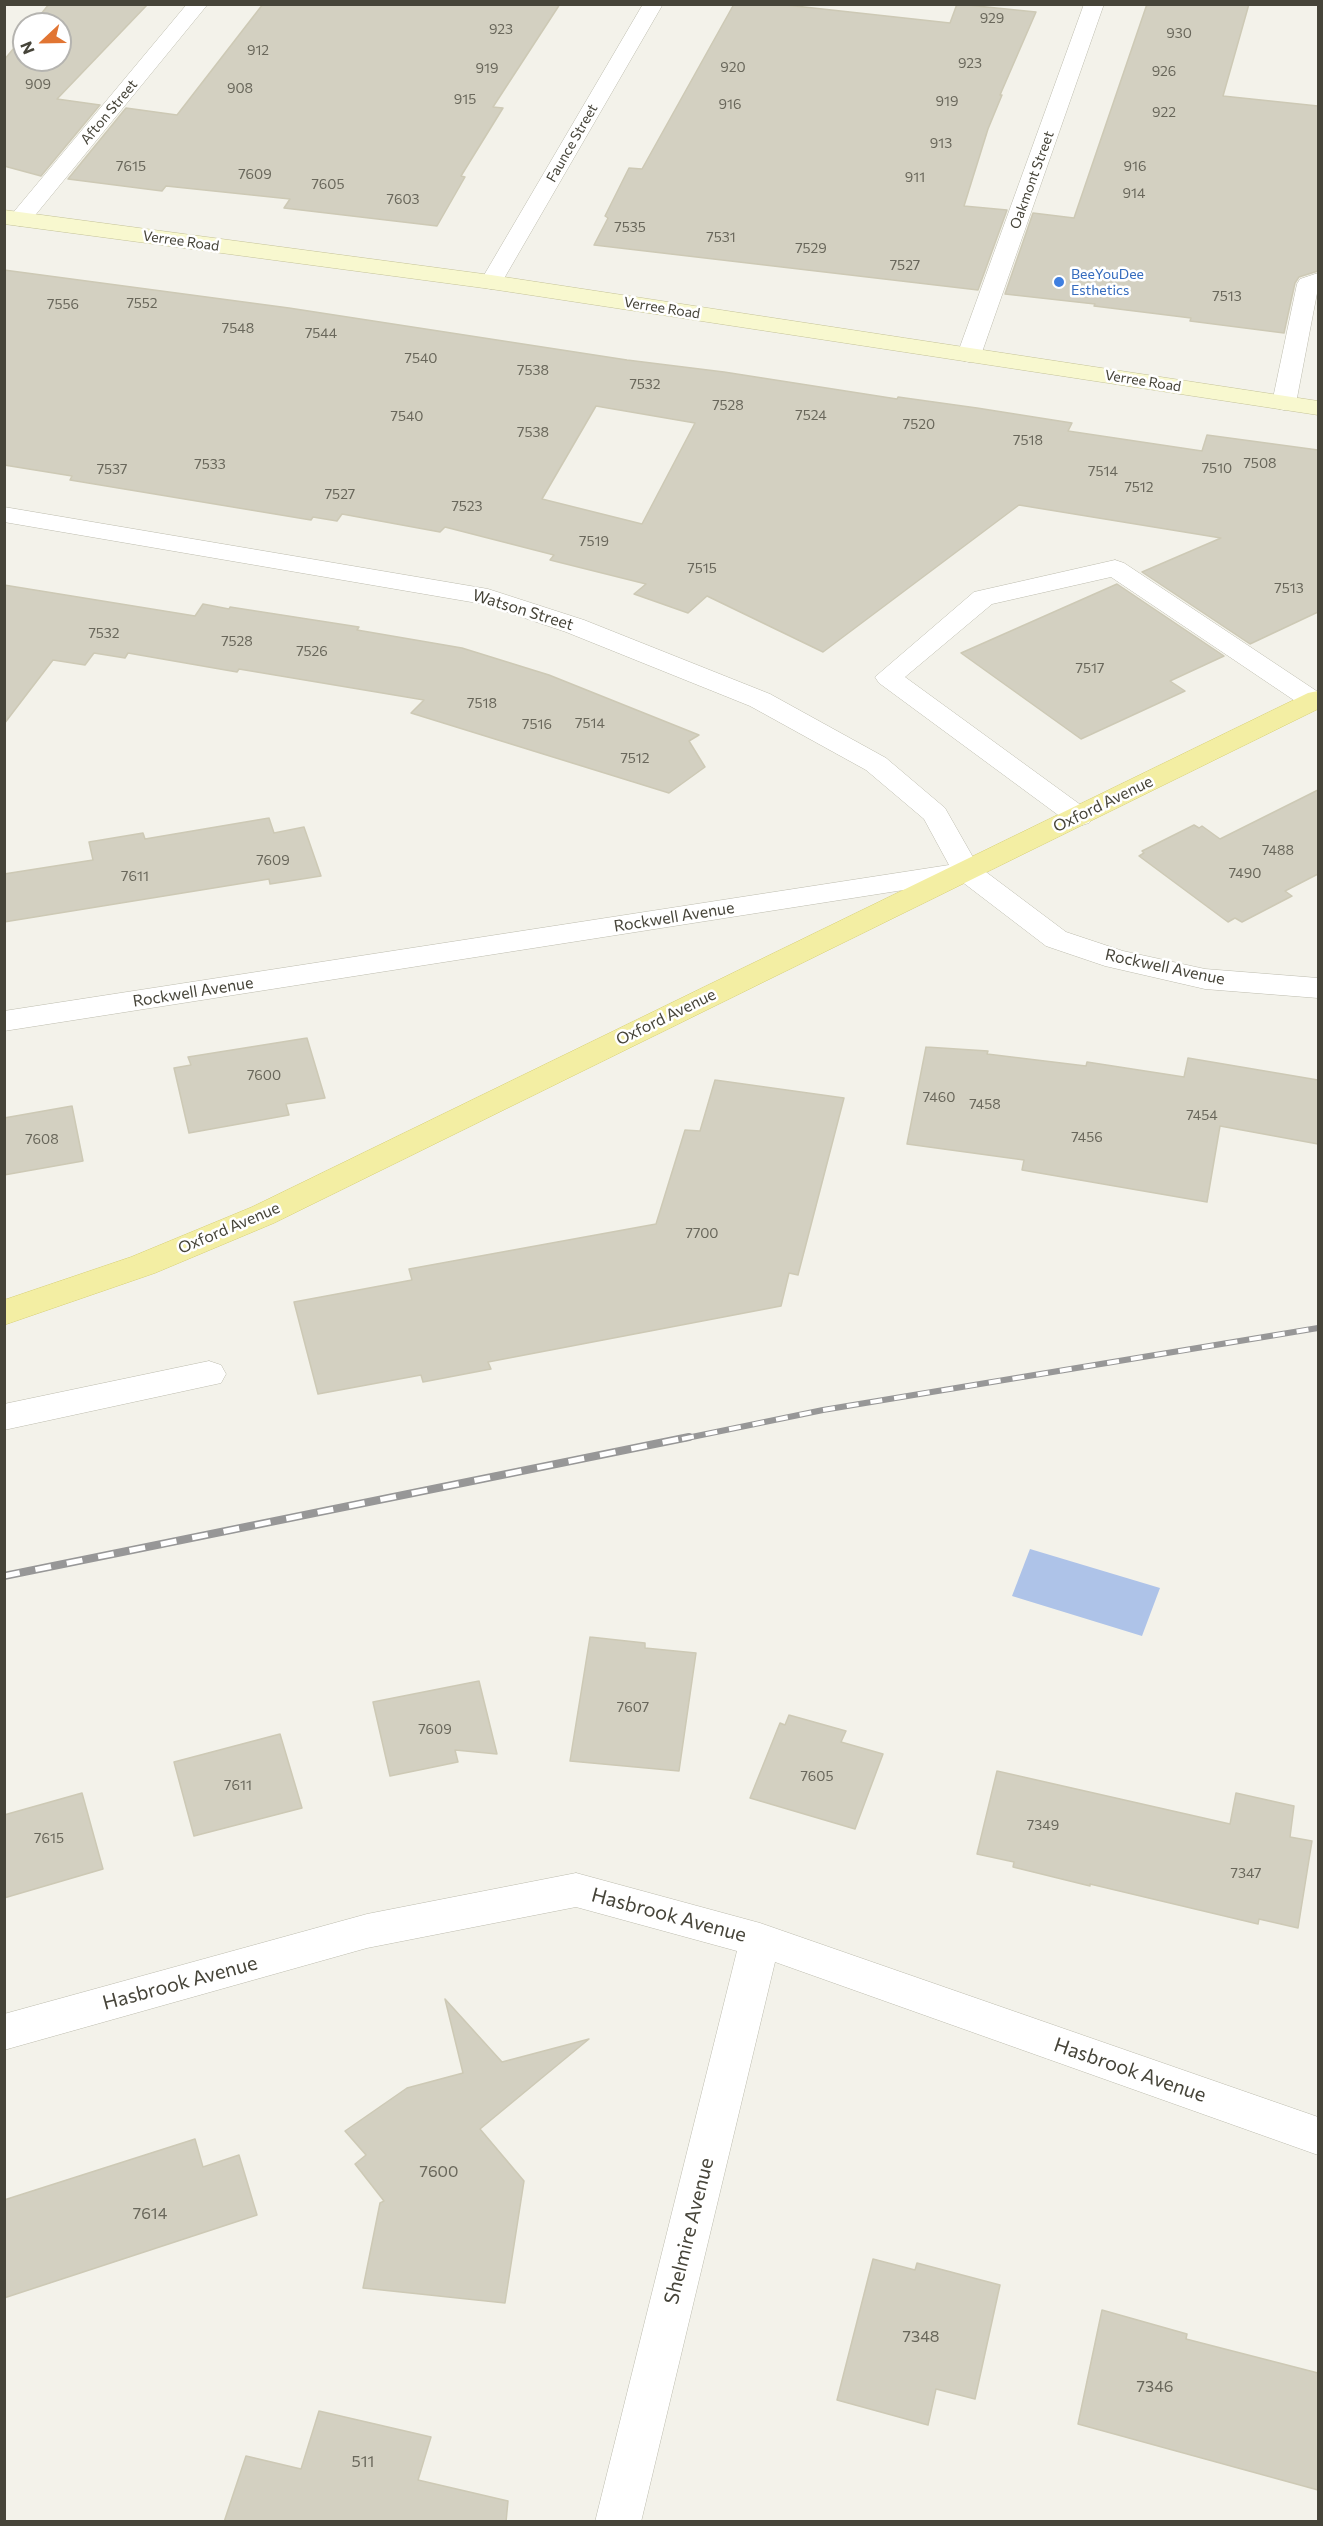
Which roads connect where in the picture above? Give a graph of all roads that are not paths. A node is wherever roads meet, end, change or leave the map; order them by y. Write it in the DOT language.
graph roads {
  1 [pos="198,4"];
  2 [pos="653,4"];
  3 [pos="1094,4"];
  4 [pos="12,218"];
  5 [pos="1318,280"];
  6 [pos="491,282"];
  7 [pos="969,355"];
  8 [pos="1284,403"];
  9 [pos="1318,408"];
  10 [pos="4,514"];
  11 [pos="1316,700"];
  12 [pos="1078,817"];
  13 [pos="967,871"];
  14 [pos="1318,988"];
  15 [pos="4,1021"];
  16 [pos="4,1313"];
  17 [pos="209,1374"];
  18 [pos="4,1417"];
  19 [pos="760,1940"];
  20 [pos="4,2032"];
  21 [pos="1318,2136"];
  22 [pos="618,2522"];
  1 -- 4 [label="street, Afton Street"];
  2 -- 6 [label="street, Faunce Street"];
  3 -- 7 [label="street, Oakmont Street"];
  4 -- 6 [label="main road, Verree Road"];
  5 -- 8 [label="street"];
  6 -- 7 [label="main road, Verree Road"];
  7 -- 8 [label="main road, Verree Road"];
  8 -- 9 [label="main road, Verree Road"];
  10 -- 13 [label="street, Watson Street"];
  11 -- 12 [label="main road, Oxford Avenue"];
  11 -- 12 [label="street"];
  12 -- 13 [label="main road, Oxford Avenue"];
  13 -- 14 [label="street, Rockwell Avenue"];
  13 -- 15 [label="street, Rockwell Avenue"];
  13 -- 16 [label="main road, Oxford Avenue"];
  17 -- 18 [label="street"];
  19 -- 20 [label="street, Hasbrook Avenue"];
  19 -- 21 [label="street, Hasbrook Avenue"];
  19 -- 22 [label="street, Shelmire Avenue"];
}
